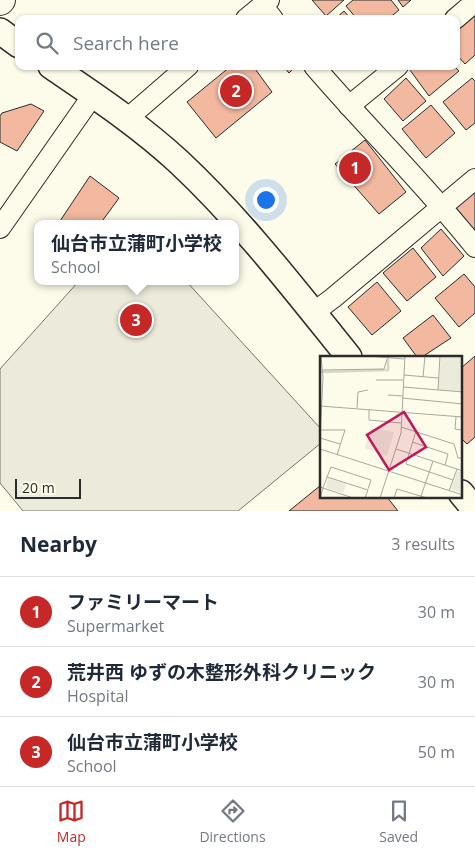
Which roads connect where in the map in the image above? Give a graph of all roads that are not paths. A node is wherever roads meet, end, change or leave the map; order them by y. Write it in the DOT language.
graph roads {
  1 [pos="475,2"];
  2 [pos="268,8"];
  3 [pos="254,15"];
  4 [pos="460,15"];
  5 [pos="0,31"];
  6 [pos="15,42"];
  7 [pos="56,70"];
  8 [pos="183,70"];
  9 [pos="318,70"];
  10 [pos="393,70"];
  11 [pos="93,95"];
  12 [pos="349,106"];
  13 [pos="128,118"];
  14 [pos="475,179"];
  15 [pos="443,206"];
  16 [pos="236,220"];
  17 [pos="239,223"];
  18 [pos="0,228"];
  19 [pos="475,247"];
  20 [pos="313,313"];
  21 [pos="349,356"];
  22 [pos="462,494"];
  23 [pos="475,510"];
  1 -- 4 [label="street"];
  2 -- 3 [label="street"];
  5 -- 6 [label="street"];
  7 -- 11 [label="street"];
  8 -- 13 [label="street"];
  9 -- 12 [label="street"];
  10 -- 12 [label="street"];
  11 -- 13 [label="street"];
  11 -- 18 [label="street"];
  12 -- 15 [label="street"];
  13 -- 16 [label="street"];
  14 -- 15 [label="street"];
  15 -- 19 [label="street"];
  15 -- 20 [label="street"];
  17 -- 20 [label="street"];
  20 -- 21 [label="street"];
  22 -- 23 [label="street"];
}
